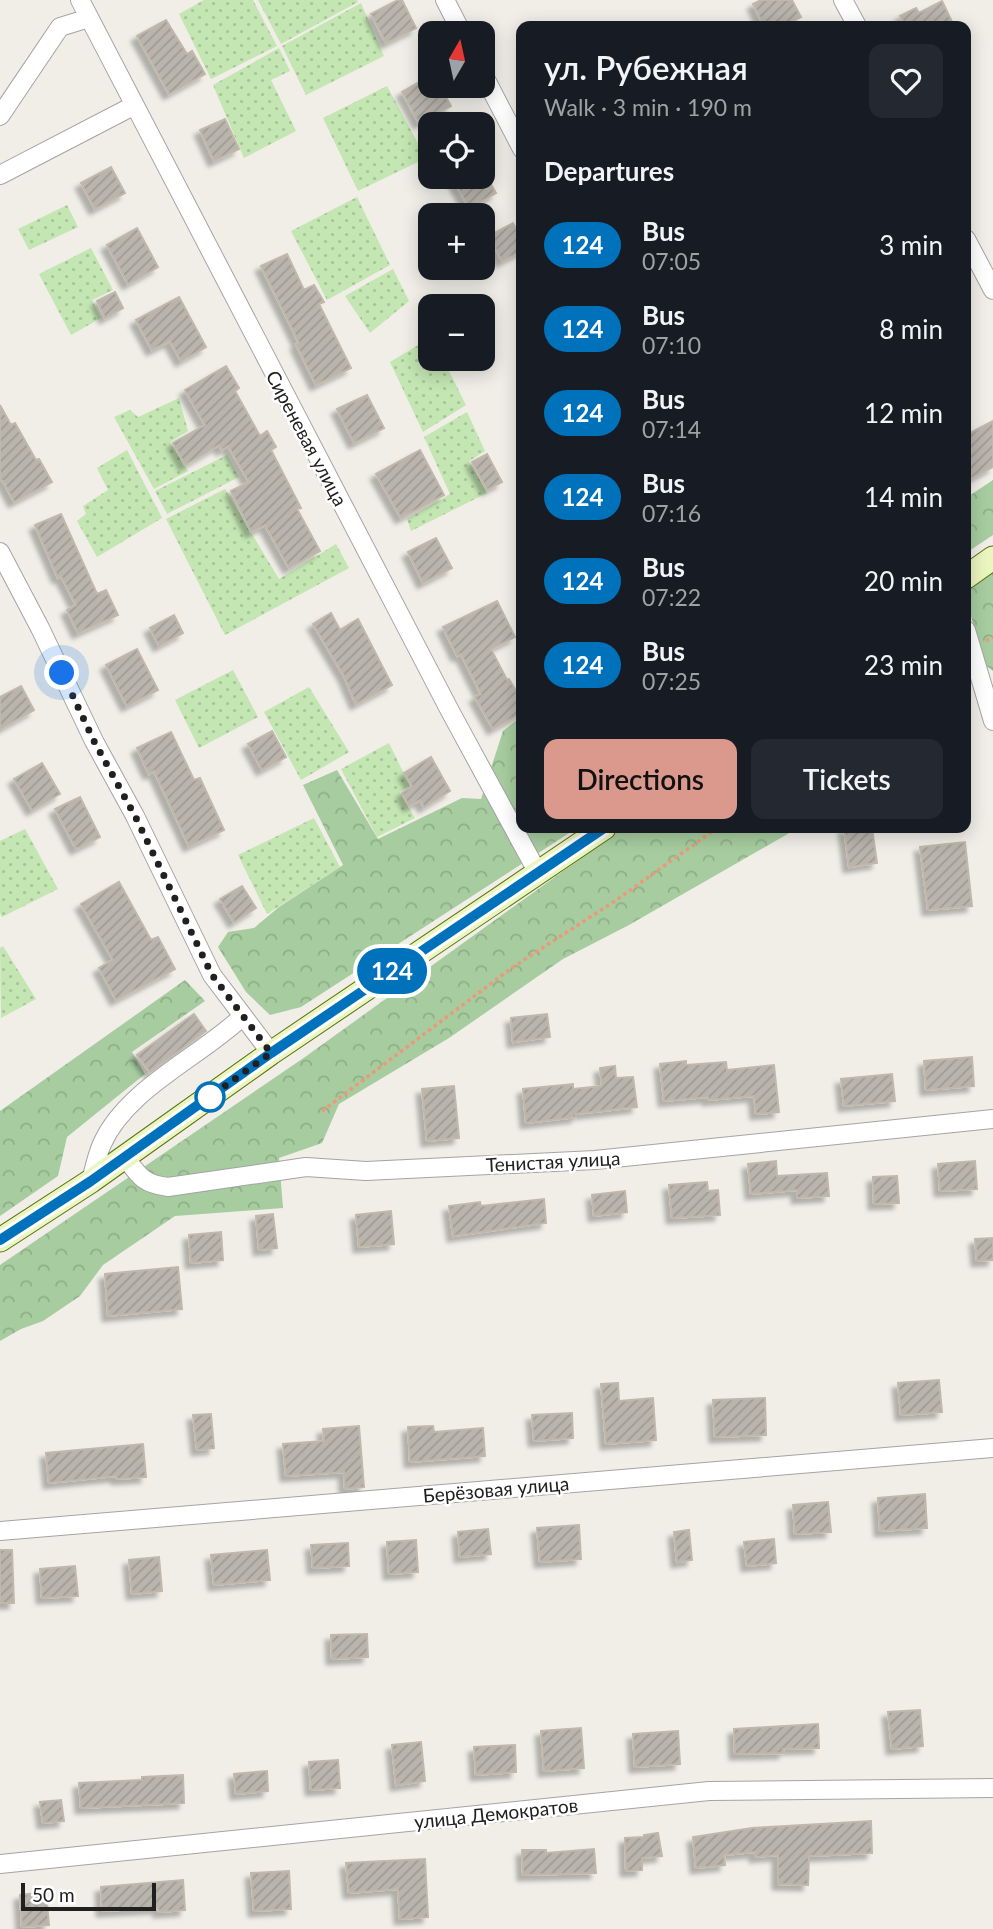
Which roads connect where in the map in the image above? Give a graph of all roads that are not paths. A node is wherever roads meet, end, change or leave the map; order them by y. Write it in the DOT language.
graph roads {
  1 [pos="80,0"];
  2 [pos="445,0"];
  3 [pos="843,0"];
  4 [pos="89,18"];
  5 [pos="456,21"];
  6 [pos="854,21"];
  7 [pos="495,97"];
  8 [pos="133,106"];
  9 [pos="0,116"];
  10 [pos="516,137"];
  11 [pos="0,176"];
  12 [pos="971,249"];
  13 [pos="993,290"];
  14 [pos="0,552"];
  15 [pos="993,558"];
  16 [pos="971,573"];
  17 [pos="971,647"];
  18 [pos="993,721"];
  19 [pos="516,833"];
  20 [pos="516,833"];
  21 [pos="597,833"];
  22 [pos="538,873"];
  23 [pos="243,1016"];
  24 [pos="271,1053"];
  25 [pos="993,1119"];
  26 [pos="125,1157"];
  27 [pos="91,1181"];
  28 [pos="0,1240"];
  29 [pos="993,1448"];
  30 [pos="0,1531"];
  31 [pos="993,1788"];
  32 [pos="0,1864"];
  1 -- 4 [label="street, Сиреневая улица"];
  2 -- 5 [label="street"];
  3 -- 6 [label="street"];
  4 -- 8 [label="street, Сиреневая улица"];
  4 -- 9 [label="street"];
  7 -- 10 [label="street"];
  8 -- 11 [label="street"];
  8 -- 19 [label="street, Сиреневая улица"];
  12 -- 13 [label="street"];
  14 -- 23 [label="street"];
  15 -- 16 [label="street"];
  17 -- 18 [label="street"];
  20 -- 22 [label="street, Сиреневая улица"];
  21 -- 22 [label="street"];
  22 -- 24 [label="street"];
  23 -- 24 [label="street"];
  23 -- 27 [label="street"];
  24 -- 26 [label="street"];
  25 -- 26 [label="street, Тенистая улица"];
  26 -- 27 [label="street"];
  27 -- 28 [label="street"];
  29 -- 30 [label="street, Берёзовая улица"];
  31 -- 32 [label="street, улица Демократов"];
}
